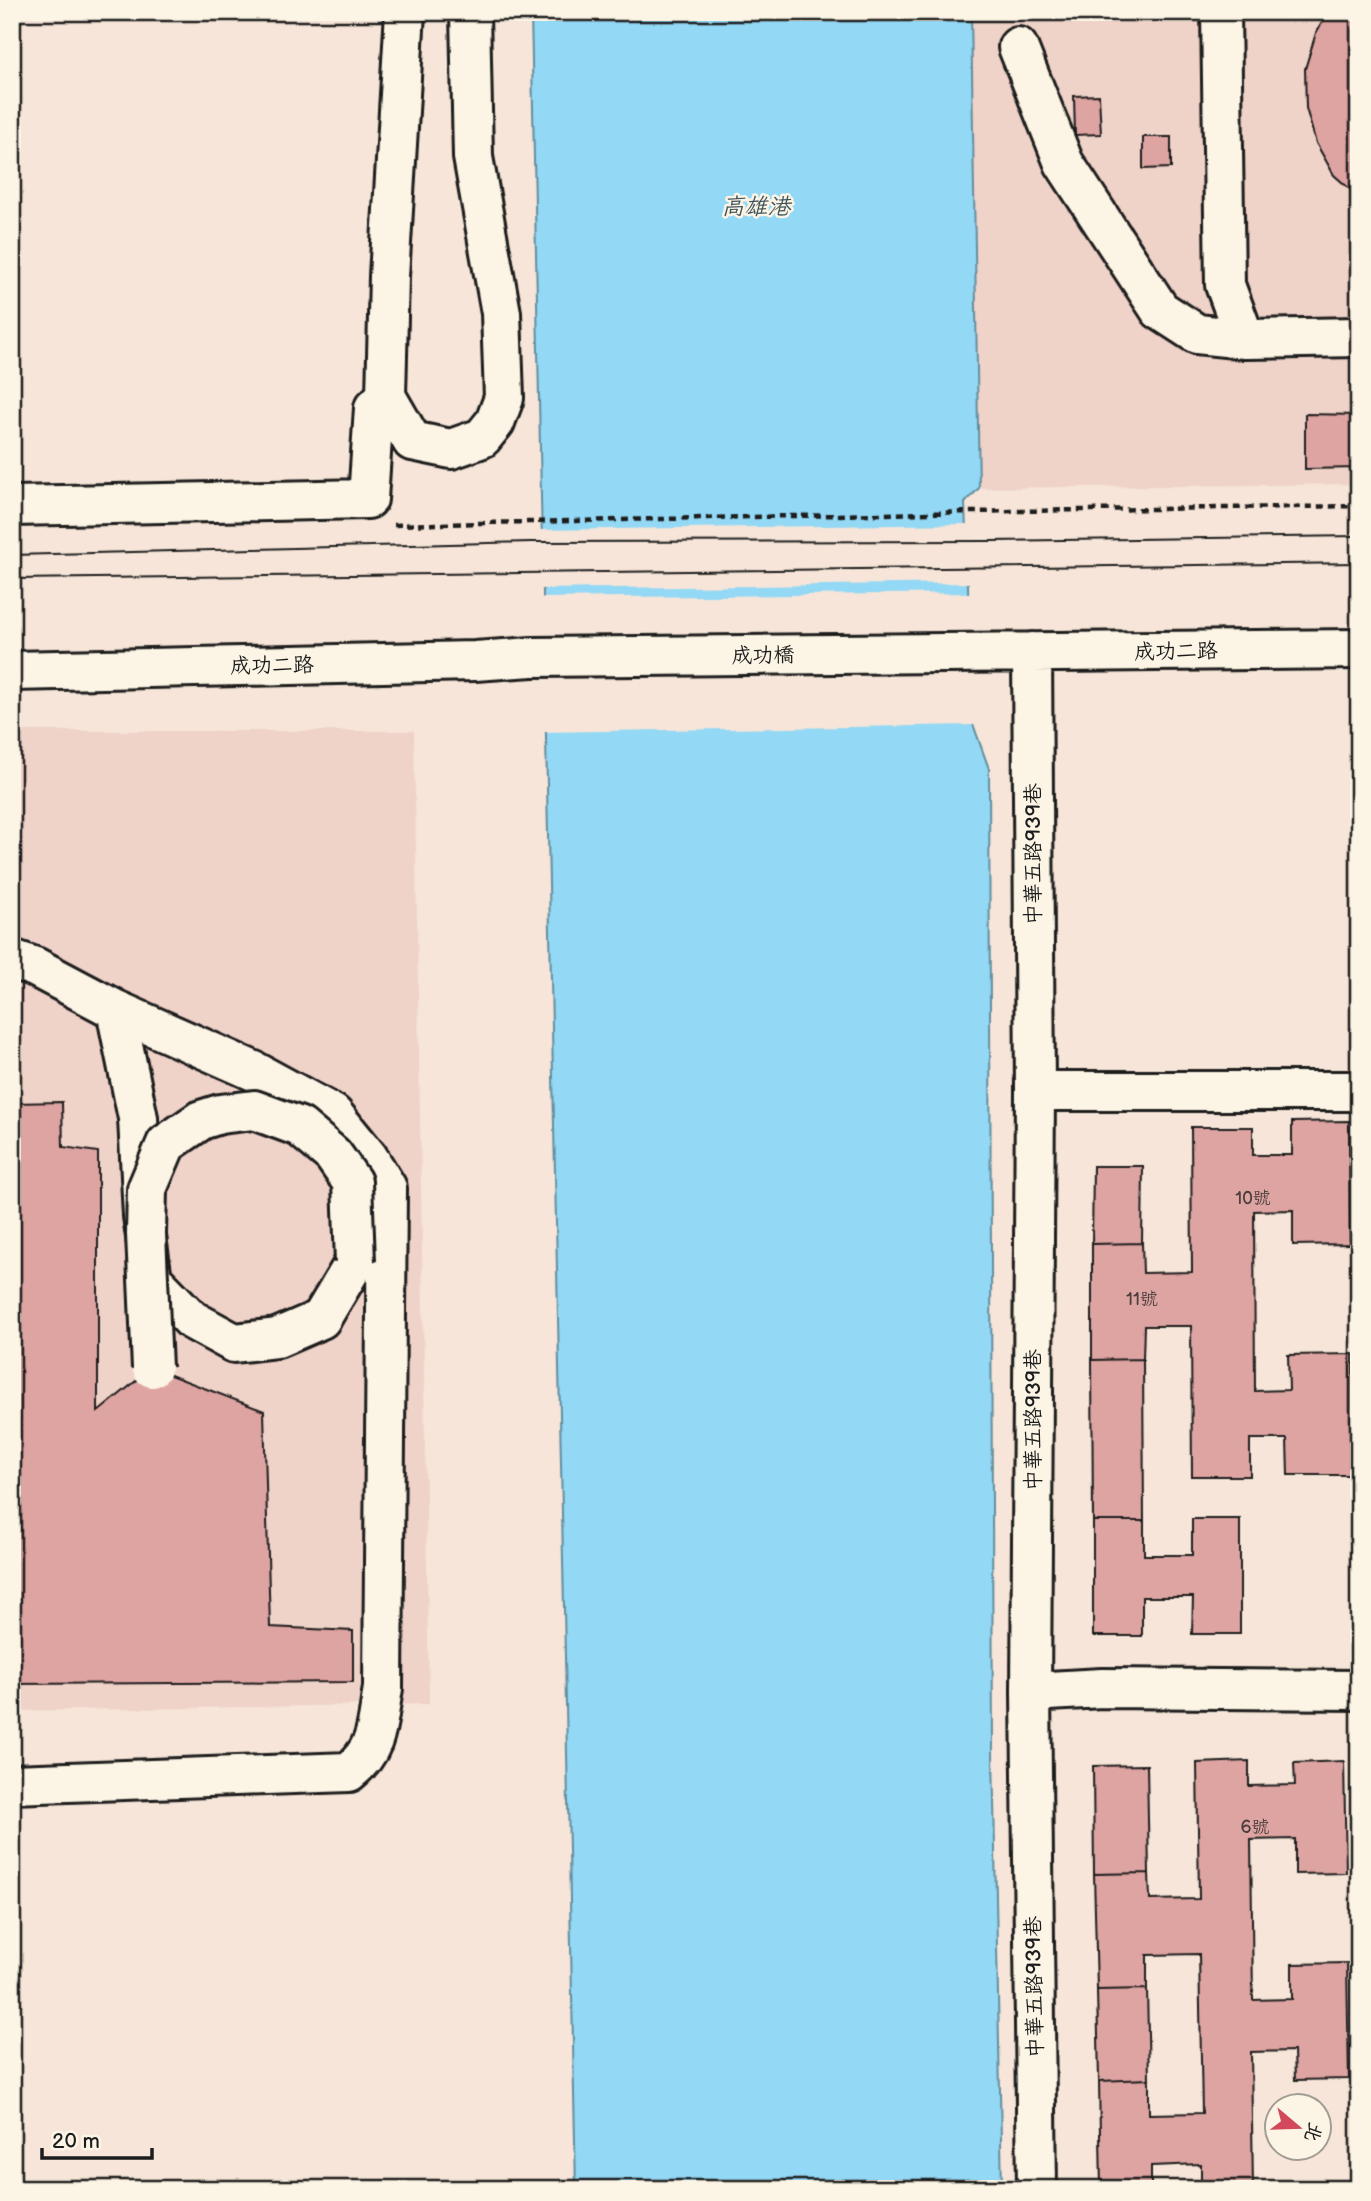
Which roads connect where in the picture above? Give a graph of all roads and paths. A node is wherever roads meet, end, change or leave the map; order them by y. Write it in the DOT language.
graph roads {
  1 [pos="405,12"];
  2 [pos="470,12"];
  3 [pos="1220,12"];
  4 [pos="1018,47"];
  5 [pos="1359,337"];
  6 [pos="1245,339"];
  7 [pos="386,396"];
  8 [pos="12,506"];
  9 [pos="1359,506"];
  10 [pos="530,522"];
  11 [pos="1359,649"];
  12 [pos="993,652"];
  13 [pos="1032,652"];
  14 [pos="532,657"];
  15 [pos="12,671"];
  16 [pos="12,959"];
  17 [pos="116,1010"];
  18 [pos="1035,1091"];
  19 [pos="1359,1091"];
  20 [pos="152,1368"];
  21 [pos="1359,1690"];
  22 [pos="1031,1692"];
  23 [pos="12,1784"];
  24 [pos="1037,2189"];
  1 -- 7 [label="street"];
  2 -- 7 [label="street"];
  3 -- 6 [label="street"];
  4 -- 6 [label="street"];
  5 -- 6 [label="street"];
  7 -- 8 [label="street"];
  9 -- 10 [label="path"];
  11 -- 13 [label="street, 成功二路"];
  12 -- 13 [label="street, 成功二路"];
  12 -- 14 [label="street, 成功橋"];
  13 -- 18 [label="street, 中華五路939巷"];
  14 -- 15 [label="street, 成功二路"];
  16 -- 17 [label="street"];
  17 -- 20 [label="street, bridge"];
  17 -- 23 [label="street"];
  18 -- 19 [label="street"];
  18 -- 22 [label="street, 中華五路939巷"];
  21 -- 22 [label="street"];
  22 -- 24 [label="street, 中華五路939巷"];
}
